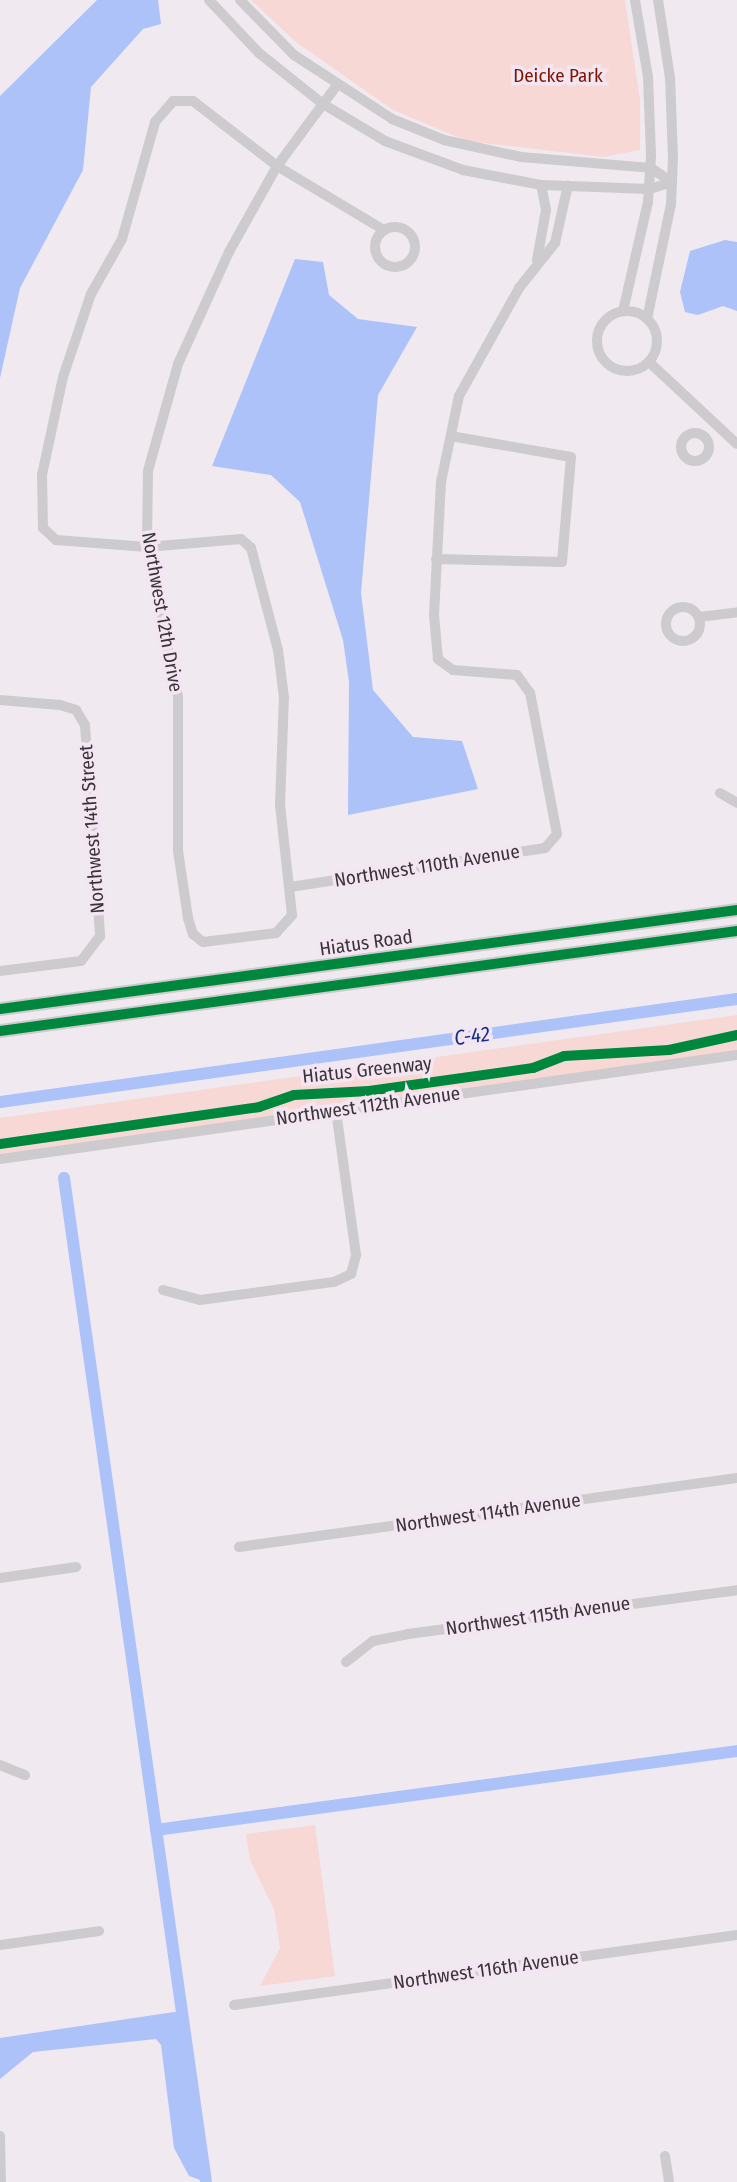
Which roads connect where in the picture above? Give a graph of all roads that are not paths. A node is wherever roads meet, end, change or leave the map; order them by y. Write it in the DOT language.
graph roads {
  1 [pos="209,0"];
  2 [pos="240,0"];
  3 [pos="635,0"];
  4 [pos="658,0"];
  5 [pos="337,85"];
  6 [pos="323,104"];
  7 [pos="277,166"];
  8 [pos="651,167"];
  9 [pos="672,182"];
  10 [pos="568,184"];
  11 [pos="541,185"];
  12 [pos="650,189"];
  13 [pos="384,230"];
  14 [pos="536,264"];
  15 [pos="623,311"];
  16 [pos="647,319"];
  17 [pos="649,362"];
  18 [pos="713,426"];
  19 [pos="451,436"];
  20 [pos="704,436"];
  21 [pos="737,444"];
  22 [pos="147,547"];
  23 [pos="436,559"];
  24 [pos="737,612"];
  25 [pos="699,617"];
  26 [pos="0,700"];
  27 [pos="720,793"];
  28 [pos="737,803"];
  29 [pos="290,887"];
  30 [pos="737,910"];
  31 [pos="737,931"];
  32 [pos="0,971"];
  33 [pos="0,1009"];
  34 [pos="0,1031"];
  35 [pos="737,1055"];
  36 [pos="336,1110"];
  37 [pos="0,1159"];
  38 [pos="163,1290"];
  39 [pos="737,1478"];
  40 [pos="239,1547"];
  41 [pos="76,1567"];
  42 [pos="0,1577"];
  43 [pos="737,1590"];
  44 [pos="346,1662"];
  45 [pos="0,1765"];
  46 [pos="25,1775"];
  47 [pos="99,1931"];
  48 [pos="737,1935"];
  49 [pos="0,1945"];
  50 [pos="234,2005"];
  51 [pos="0,2136"];
  52 [pos="665,2156"];
  53 [pos="1,2182"];
  54 [pos="669,2182"];
  1 -- 6 [label="street"];
  2 -- 5 [label="street"];
  3 -- 8 [label="street"];
  4 -- 9 [label="street"];
  5 -- 6 [label="street, Northwest 12th Drive"];
  5 -- 8 [label="street"];
  6 -- 7 [label="street, Northwest 12th Drive"];
  6 -- 11 [label="street"];
  7 -- 13 [label="street"];
  7 -- 22 [label="street, Northwest 12th Drive"];
  7 -- 22 [label="street"];
  8 -- 9 [label="street"];
  8 -- 12 [label="street"];
  9 -- 12 [label="street"];
  9 -- 16 [label="street"];
  10 -- 11 [label="street"];
  10 -- 12 [label="street"];
  10 -- 14 [label="street"];
  11 -- 14 [label="street"];
  12 -- 15 [label="street"];
  13 -- 13 [label="street"];
  14 -- 19 [label="street"];
  15 -- 16 [label="street"];
  15 -- 17 [label="street"];
  16 -- 17 [label="street"];
  17 -- 18 [label="street"];
  18 -- 20 [label="street"];
  18 -- 21 [label="street"];
  19 -- 23 [label="street"];
  19 -- 23 [label="street"];
  22 -- 29 [label="street"];
  22 -- 29 [label="street, Northwest 12th Drive"];
  23 -- 29 [label="street, Northwest 110th Avenue"];
  24 -- 25 [label="street"];
  26 -- 32 [label="street, Northwest 14th Street"];
  27 -- 28 [label="street"];
  30 -- 33 [label="main road, Hiatus Road"];
  31 -- 34 [label="main road, Hiatus Road"];
  35 -- 36 [label="street, Northwest 112th Avenue"];
  36 -- 37 [label="street, Northwest 112th Avenue"];
  36 -- 38 [label="street"];
  39 -- 40 [label="street, Northwest 114th Avenue"];
  41 -- 42 [label="street"];
  43 -- 44 [label="street, Northwest 115th Avenue"];
  45 -- 46 [label="street"];
  47 -- 49 [label="street"];
  48 -- 50 [label="street, Northwest 116th Avenue"];
  51 -- 53 [label="street"];
  52 -- 54 [label="street"];
}
